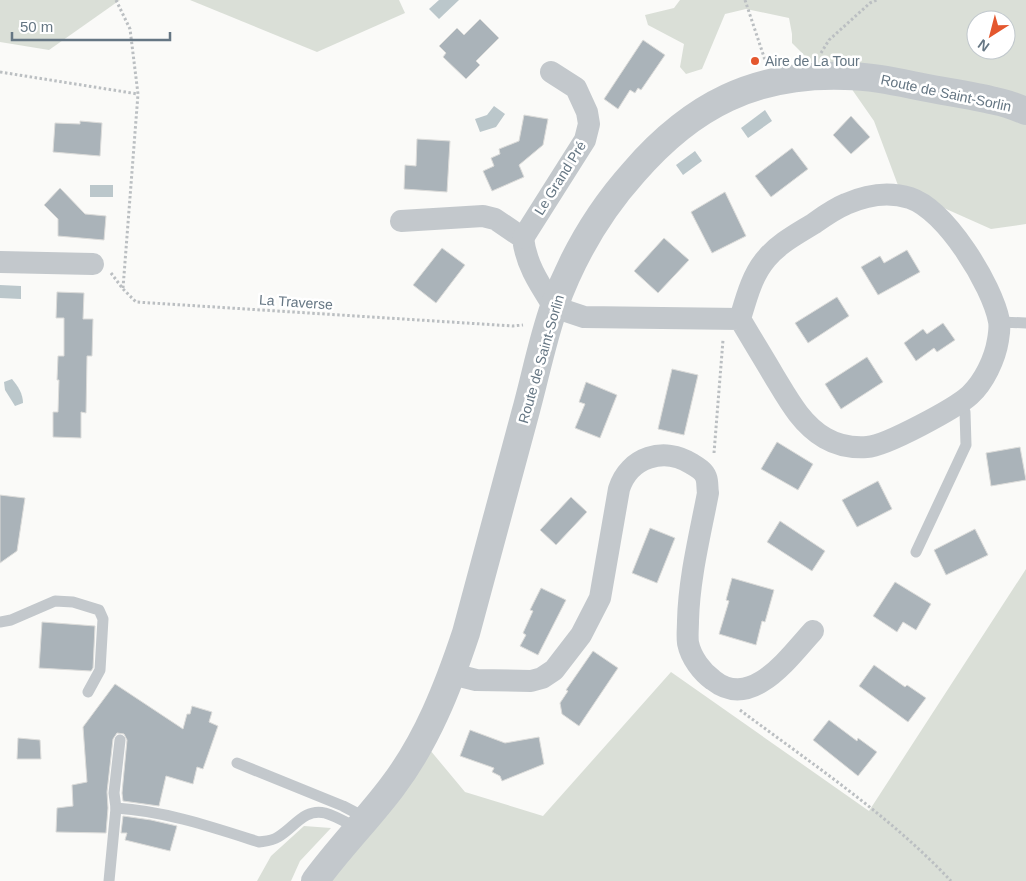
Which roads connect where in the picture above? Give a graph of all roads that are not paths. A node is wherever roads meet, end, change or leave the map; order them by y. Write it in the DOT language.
graph roads {
  1 [pos="551,72"];
  2 [pos="1026,111"];
  3 [pos="401,221"];
  4 [pos="523,238"];
  5 [pos="0,262"];
  6 [pos="93,264"];
  7 [pos="554,307"];
  8 [pos="732,319"];
  9 [pos="1000,322"];
  10 [pos="1026,323"];
  11 [pos="958,403"];
  12 [pos="916,552"];
  13 [pos="0,622"];
  14 [pos="813,631"];
  15 [pos="452,674"];
  16 [pos="88,692"];
  17 [pos="120,740"];
  18 [pos="237,764"];
  19 [pos="116,808"];
  20 [pos="362,823"];
  21 [pos="109,881"];
  22 [pos="315,881"];
  1 -- 4 [label="street, Le Grand Pré"];
  2 -- 7 [label="street, Route de Saint-Sorlin"];
  3 -- 4 [label="street"];
  4 -- 7 [label="street"];
  5 -- 6 [label="street"];
  7 -- 8 [label="street"];
  7 -- 15 [label="street, Route de Saint-Sorlin"];
  8 -- 9 [label="street"];
  8 -- 11 [label="street"];
  9 -- 10 [label="lane"];
  9 -- 11 [label="street"];
  11 -- 12 [label="lane"];
  13 -- 16 [label="lane"];
  14 -- 15 [label="street"];
  15 -- 20 [label="street, Route de Saint-Sorlin"];
  17 -- 19 [label="lane"];
  18 -- 20 [label="lane"];
  19 -- 20 [label="lane"];
  19 -- 21 [label="lane"];
  20 -- 22 [label="street, Route de Saint-Sorlin"];
}
